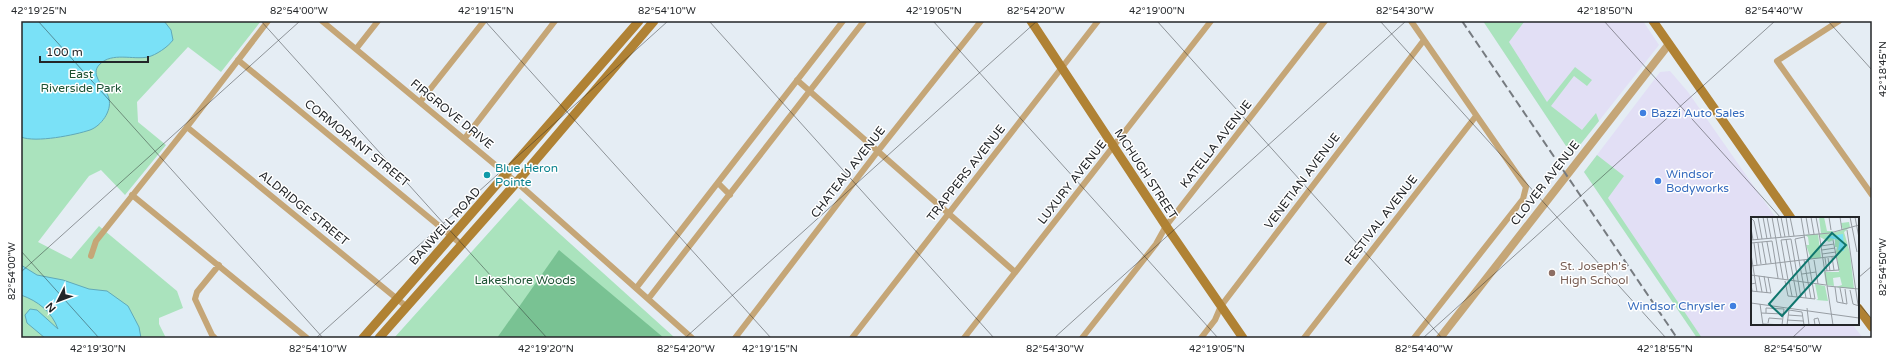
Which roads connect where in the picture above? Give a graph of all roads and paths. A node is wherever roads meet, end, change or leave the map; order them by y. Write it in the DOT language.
graph roads {
  1 [pos="268,21"];
  2 [pos="322,21"];
  3 [pos="378,21"];
  4 [pos="484,21"];
  5 [pos="555,21"];
  6 [pos="639,21"];
  7 [pos="654,21"];
  8 [pos="843,21"];
  9 [pos="864,21"];
  10 [pos="981,21"];
  11 [pos="1031,21"];
  12 [pos="1098,21"];
  13 [pos="1211,21"];
  14 [pos="1325,21"];
  15 [pos="1411,21"];
  16 [pos="1654,21"];
  17 [pos="1839,21"];
  18 [pos="1424,40"];
  19 [pos="1669,44"];
  20 [pos="356,49"];
  21 [pos="238,60"];
  22 [pos="1062,68"];
  23 [pos="797,80"];
  24 [pos="810,92"];
  25 [pos="420,102"];
  26 [pos="1476,116"];
  27 [pos="187,127"];
  28 [pos="465,138"];
  29 [pos="1114,146"];
  30 [pos="878,151"];
  31 [pos="508,174"];
  32 [pos="517,182"];
  33 [pos="718,183"];
  34 [pos="132,195"];
  35 [pos="730,195"];
  36 [pos="1872,195"];
  37 [pos="949,213"];
  38 [pos="1790,217"];
  39 [pos="1166,226"];
  40 [pos="452,236"];
  41 [pos="461,244"];
  42 [pos="91,256"];
  43 [pos="219,265"];
  44 [pos="1015,272"];
  45 [pos="637,287"];
  46 [pos="649,298"];
  47 [pos="397,299"];
  48 [pos="1221,306"];
  49 [pos="407,307"];
  50 [pos="1859,309"];
  51 [pos="1872,327"];
  52 [pos="215,338"];
  53 [pos="306,338"];
  54 [pos="363,338"];
  55 [pos="379,338"];
  56 [pos="692,338"];
  57 [pos="735,338"];
  58 [pos="852,338"];
  59 [pos="964,338"];
  60 [pos="1082,338"];
  61 [pos="1201,338"];
  62 [pos="1243,338"];
  63 [pos="1304,338"];
  64 [pos="1414,338"];
  65 [pos="1440,338"];
  1 -- 21 [label="street"];
  2 -- 20 [label="street, FIRGROVE DRIVE"];
  3 -- 20 [label="street"];
  4 -- 25 [label="street"];
  5 -- 28 [label="street"];
  6 -- 31 [label="main road, BANWELL ROAD"];
  7 -- 32 [label="main road, BANWELL ROAD"];
  8 -- 23 [label="street"];
  9 -- 24 [label="street"];
  10 -- 30 [label="street, CHATEAU AVENUE"];
  11 -- 22 [label="main road, MCHUGH STREET"];
  12 -- 22 [label="street, TRAPPERS AVENUE"];
  13 -- 29 [label="street, LUXURY AVENUE"];
  14 -- 39 [label="street, KATELLA AVENUE"];
  15 -- 18 [label="street"];
  16 -- 19 [label="main road"];
  17 -- 36 [label="street"];
  18 -- 26 [label="street"];
  18 -- 48 [label="street, VENETIAN AVENUE"];
  19 -- 38 [label="main road"];
  19 -- 65 [label="street, CLOVER AVENUE"];
  20 -- 25 [label="street, FIRGROVE DRIVE"];
  21 -- 27 [label="street"];
  21 -- 40 [label="street, CORMORANT STREET"];
  22 -- 29 [label="main road, MCHUGH STREET"];
  22 -- 37 [label="street, TRAPPERS AVENUE"];
  23 -- 24 [label="street"];
  23 -- 33 [label="street"];
  24 -- 30 [label="street"];
  24 -- 35 [label="street"];
  25 -- 28 [label="street, FIRGROVE DRIVE"];
  26 -- 63 [label="street, FESTIVAL AVENUE"];
  26 -- 64 [label="street, CLOVER AVENUE"];
  27 -- 34 [label="street"];
  27 -- 47 [label="street, ALDRIDGE STREET"];
  28 -- 31 [label="street, FIRGROVE DRIVE"];
  29 -- 39 [label="main road, MCHUGH STREET"];
  29 -- 44 [label="street, LUXURY AVENUE"];
  30 -- 37 [label="street"];
  30 -- 57 [label="street, CHATEAU AVENUE"];
  31 -- 32 [label="street, FIRGROVE DRIVE"];
  31 -- 40 [label="main road, BANWELL ROAD"];
  32 -- 41 [label="main road, BANWELL ROAD"];
  32 -- 45 [label="street, FIRGROVE DRIVE"];
  33 -- 35 [label="street"];
  33 -- 45 [label="street"];
  34 -- 42 [label="street"];
  34 -- 43 [label="street"];
  35 -- 46 [label="street"];
  37 -- 44 [label="street"];
  37 -- 58 [label="street, TRAPPERS AVENUE"];
  39 -- 48 [label="main road, MCHUGH STREET"];
  39 -- 60 [label="street, KATELLA AVENUE"];
  40 -- 41 [label="street, CORMORANT STREET"];
  40 -- 47 [label="main road, BANWELL ROAD"];
  41 -- 49 [label="main road, BANWELL ROAD"];
  43 -- 52 [label="street"];
  43 -- 53 [label="street"];
  44 -- 59 [label="street, LUXURY AVENUE"];
  45 -- 46 [label="street, FIRGROVE DRIVE"];
  46 -- 56 [label="street, FIRGROVE DRIVE"];
  47 -- 49 [label="street, ALDRIDGE STREET"];
  47 -- 54 [label="main road, BANWELL ROAD"];
  48 -- 61 [label="street, VENETIAN AVENUE"];
  48 -- 62 [label="main road, MCHUGH STREET"];
  49 -- 55 [label="main road, BANWELL ROAD"];
  50 -- 51 [label="main road"];
}
